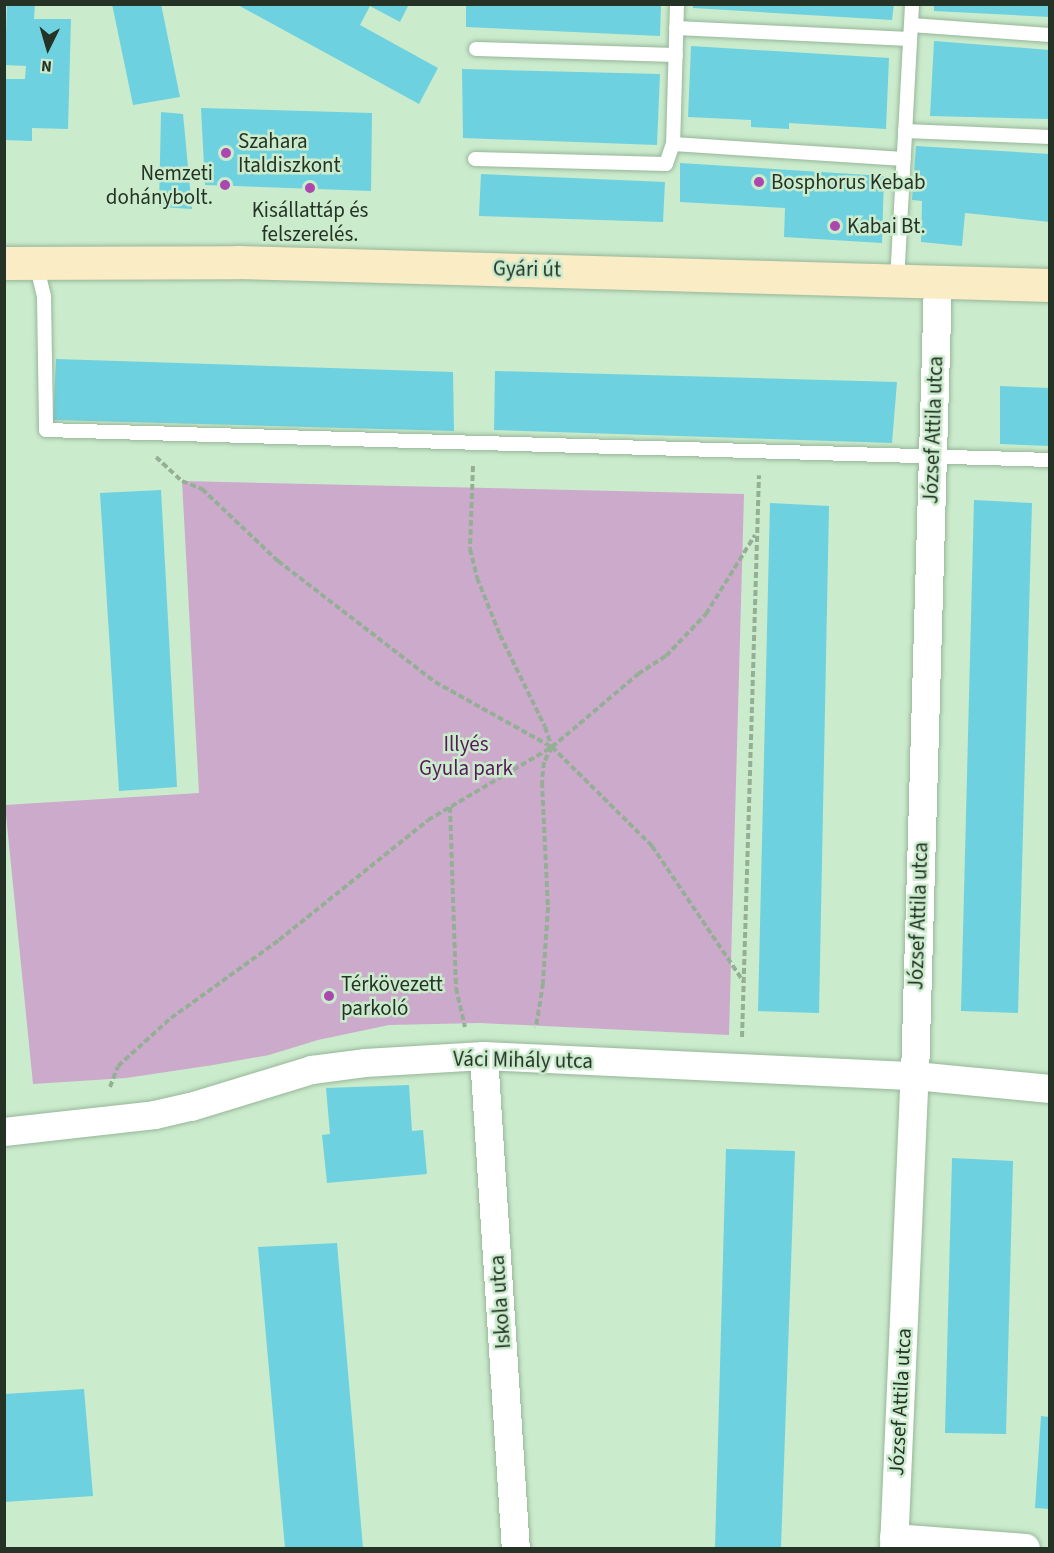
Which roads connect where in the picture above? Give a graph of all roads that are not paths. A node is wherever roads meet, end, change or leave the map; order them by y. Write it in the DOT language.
graph roads {
  1 [pos="677,4"];
  2 [pos="912,4"];
  3 [pos="676,28"];
  4 [pos="911,32"];
  5 [pos="1050,35"];
  6 [pos="476,49"];
  7 [pos="676,55"];
  8 [pos="905,130"];
  9 [pos="1050,137"];
  10 [pos="673,144"];
  11 [pos="475,159"];
  12 [pos="904,159"];
  13 [pos="20,262"];
  14 [pos="897,282"];
  15 [pos="938,284"];
  16 [pos="1050,285"];
  17 [pos="932,457"];
  18 [pos="1050,460"];
  19 [pos="475,1045"];
  20 [pos="915,1076"];
  21 [pos="1050,1089"];
  22 [pos="4,1132"];
  23 [pos="894,1543"];
  24 [pos="516,1548"];
  25 [pos="1026,1548"];
  1 -- 3 [label="lane"];
  2 -- 4 [label="lane"];
  3 -- 4 [label="lane"];
  3 -- 7 [label="lane"];
  4 -- 5 [label="lane"];
  4 -- 8 [label="lane"];
  6 -- 7 [label="lane"];
  7 -- 10 [label="lane"];
  8 -- 9 [label="lane"];
  8 -- 12 [label="lane"];
  10 -- 11 [label="lane"];
  10 -- 12 [label="lane"];
  12 -- 14 [label="lane"];
  13 -- 14 [label="street, Gyári út"];
  13 -- 17 [label="lane"];
  14 -- 15 [label="street, Gyári út"];
  15 -- 16 [label="street, Gyári út"];
  15 -- 17 [label="street, József Attila utca"];
  17 -- 18 [label="lane"];
  17 -- 20 [label="street, József Attila utca"];
  19 -- 20 [label="street, Váci Mihály utca"];
  19 -- 22 [label="street, Váci Mihály utca"];
  19 -- 24 [label="street, Iskola utca"];
  20 -- 21 [label="street, Váci Mihály utca"];
  20 -- 23 [label="street, József Attila utca"];
  23 -- 25 [label="street"];
}
